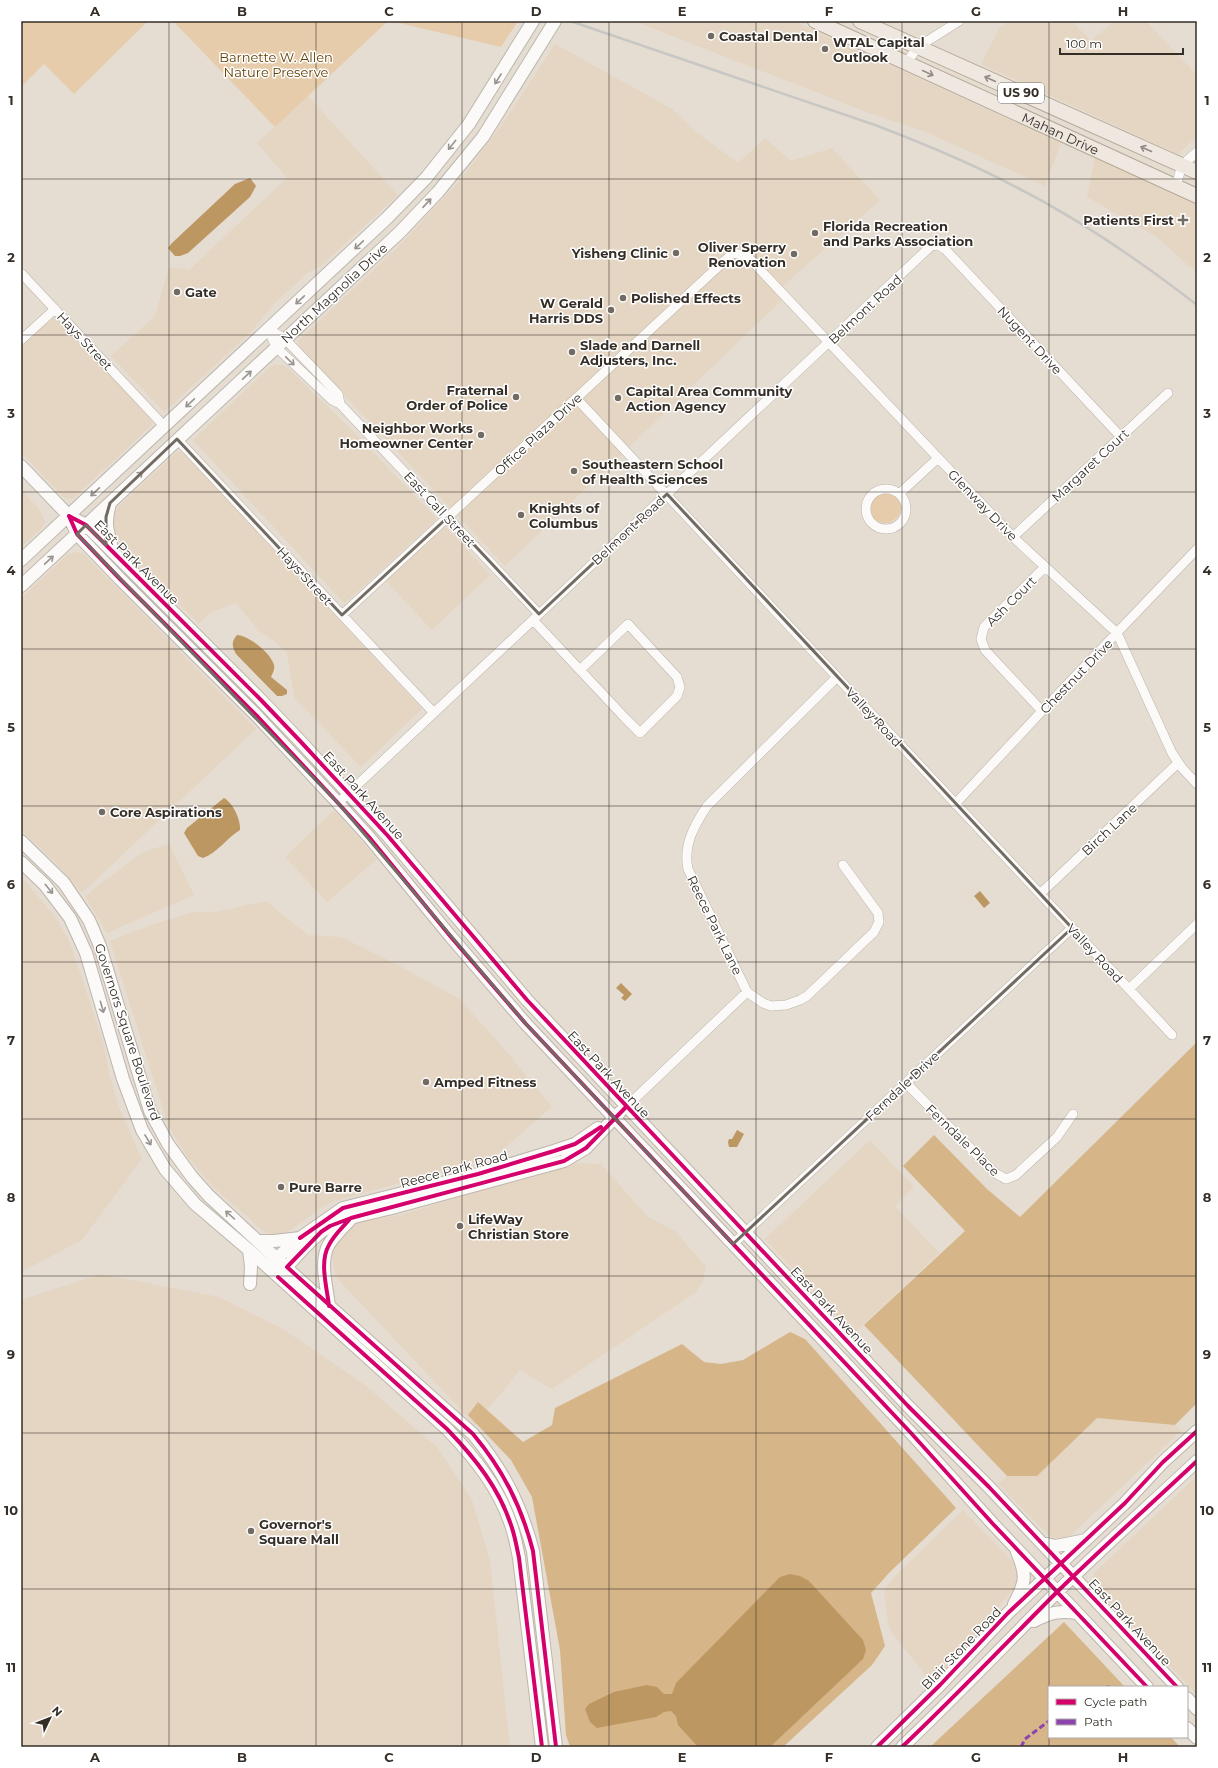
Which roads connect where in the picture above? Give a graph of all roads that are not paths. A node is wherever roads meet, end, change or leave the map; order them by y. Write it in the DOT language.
graph roads {
  1 [pos="533,21"];
  2 [pos="555,21"];
  3 [pos="815,21"];
  4 [pos="860,21"];
  5 [pos="959,21"];
  6 [pos="918,47"];
  7 [pos="906,63"];
  8 [pos="1052,106"];
  9 [pos="476,114"];
  10 [pos="1041,124"];
  11 [pos="491,125"];
  12 [pos="1197,152"];
  13 [pos="1182,165"];
  14 [pos="1197,172"];
  15 [pos="1176,186"];
  16 [pos="1197,196"];
  17 [pos="388,218"];
  18 [pos="400,232"];
  19 [pos="938,245"];
  20 [pos="733,253"];
  21 [pos="21,273"];
  22 [pos="55,309"];
  23 [pos="268,329"];
  24 [pos="21,340"];
  25 [pos="829,342"];
  26 [pos="281,343"];
  27 [pos="1168,393"];
  28 [pos="576,398"];
  29 [pos="165,426"];
  30 [pos="1121,437"];
  31 [pos="177,440"];
  32 [pos="938,458"];
  33 [pos="21,466"];
  34 [pos="667,494"];
  35 [pos="899,494"];
  36 [pos="110,503"];
  37 [pos="68,516"];
  38 [pos="448,517"];
  39 [pos="86,525"];
  40 [pos="77,534"];
  41 [pos="1013,537"];
  42 [pos="1197,549"];
  43 [pos="114,553"];
  44 [pos="21,560"];
  45 [pos="1045,567"];
  46 [pos="21,586"];
  47 [pos="342,615"];
  48 [pos="536,617"];
  49 [pos="1116,633"];
  50 [pos="580,670"];
  51 [pos="837,677"];
  52 [pos="1042,711"];
  53 [pos="434,713"];
  54 [pos="1178,763"];
  55 [pos="1197,784"];
  56 [pos="349,793"];
  57 [pos="338,803"];
  58 [pos="955,804"];
  59 [pos="21,841"];
  60 [pos="21,862"];
  61 [pos="843,865"];
  62 [pos="1040,894"];
  63 [pos="88,919"];
  64 [pos="1197,924"];
  65 [pos="74,927"];
  66 [pos="1072,928"];
  67 [pos="1129,989"];
  68 [pos="747,992"];
  69 [pos="1172,1035"];
  70 [pos="112,1041"];
  71 [pos="130,1044"];
  72 [pos="116,1055"];
  73 [pos="906,1083"];
  74 [pos="626,1107"];
  75 [pos="1073,1114"];
  76 [pos="615,1118"];
  77 [pos="195,1180"];
  78 [pos="183,1190"];
  79 [pos="351,1218"];
  80 [pos="745,1232"];
  81 [pos="300,1238"];
  82 [pos="259,1241"];
  83 [pos="733,1244"];
  84 [pos="249,1250"];
  85 [pos="276,1258"];
  86 [pos="267,1266"];
  87 [pos="287,1267"];
  88 [pos="278,1277"];
  89 [pos="250,1284"];
  90 [pos="329,1306"];
  91 [pos="457,1418"];
  92 [pos="447,1429"];
  93 [pos="1197,1430"];
  94 [pos="1174,1453"];
  95 [pos="1193,1465"];
  96 [pos="1087,1540"];
  97 [pos="1042,1543"];
  98 [pos="1015,1547"];
  99 [pos="1062,1564"];
  100 [pos="1074,1576"];
  101 [pos="1046,1579"];
  102 [pos="1058,1592"];
  103 [pos="1077,1613"];
  104 [pos="1008,1614"];
  105 [pos="1022,1627"];
  106 [pos="940,1685"];
  107 [pos="1146,1686"];
  108 [pos="1176,1686"];
  109 [pos="953,1699"];
  110 [pos="1188,1699"];
  111 [pos="1197,1709"];
  112 [pos="1188,1729"];
  113 [pos="1197,1738"];
  114 [pos="542,1747"];
  115 [pos="556,1747"];
  116 [pos="877,1747"];
  117 [pos="902,1747"];
  1 -- 9 [label="main road, North Magnolia Drive, one-way"];
  2 -- 11 [label="main road, North Magnolia Drive"];
  3 -- 7 [label="main road, Mahan Drive / US 90"];
  4 -- 6 [label="main road, Mahan Drive / US 90"];
  5 -- 6 [label="street"];
  6 -- 7 [label="street"];
  8 -- 6 [label="main road, Mahan Drive / US 90, one-way"];
  7 -- 10 [label="main road, Mahan Drive / US 90, one-way"];
  8 -- 10 [label="main road"];
  13 -- 8 [label="main road, Mahan Drive / US 90, one-way"];
  9 -- 11 [label="main road"];
  9 -- 17 [label="main road, North Magnolia Drive, one-way"];
  10 -- 15 [label="main road, Mahan Drive / US 90"];
  18 -- 11 [label="main road, North Magnolia Drive, one-way"];
  12 -- 13 [label="street"];
  13 -- 14 [label="main road, Mahan Drive / US 90"];
  13 -- 15 [label="street"];
  15 -- 16 [label="main road, Mahan Drive / US 90"];
  17 -- 18 [label="main road"];
  17 -- 23 [label="main road, North Magnolia Drive, one-way"];
  18 -- 26 [label="main road, North Magnolia Drive"];
  19 -- 25 [label="street, Belmont Road"];
  19 -- 30 [label="street, Nugent Drive"];
  20 -- 25 [label="street, Glenway Drive"];
  20 -- 28 [label="street, Office Plaza Drive"];
  21 -- 22 [label="street, Hays Street"];
  22 -- 24 [label="street"];
  22 -- 29 [label="street, Hays Street"];
  23 -- 26 [label="street, East Call Street"];
  23 -- 29 [label="main road, North Magnolia Drive, one-way"];
  25 -- 32 [label="street, Glenway Drive"];
  25 -- 34 [label="street, Belmont Road"];
  31 -- 26 [label="main road, North Magnolia Drive, one-way"];
  26 -- 38 [label="street, East Call Street"];
  27 -- 30 [label="street, Margaret Court"];
  28 -- 34 [label="street, Valley Road"];
  28 -- 38 [label="street, Office Plaza Drive"];
  29 -- 37 [label="main road, North Magnolia Drive, one-way"];
  30 -- 41 [label="street, Margaret Court"];
  36 -- 31 [label="main road, North Magnolia Drive, one-way"];
  31 -- 47 [label="street, Hays Street"];
  32 -- 35 [label="street"];
  32 -- 41 [label="street, Glenway Drive"];
  33 -- 37 [label="main road, East Park Avenue"];
  34 -- 48 [label="street, Belmont Road"];
  34 -- 51 [label="street, Valley Road"];
  35 -- 35 [label="street"];
  36 -- 39 [label="main road, North Magnolia Drive"];
  36 -- 43 [label="main road"];
  37 -- 39 [label="main road, East Park Avenue"];
  37 -- 40 [label="main road, East Park Avenue"];
  37 -- 44 [label="main road, North Magnolia Drive"];
  38 -- 47 [label="street, Office Plaza Drive"];
  38 -- 48 [label="street, East Call Street"];
  39 -- 40 [label="main road, North Magnolia Drive"];
  39 -- 43 [label="main road, East Park Avenue"];
  46 -- 40 [label="main road, North Magnolia Drive, one-way"];
  40 -- 57 [label="main road, East Park Avenue"];
  41 -- 45 [label="street, Glenway Drive"];
  42 -- 49 [label="street, Chestnut Drive"];
  43 -- 56 [label="main road, East Park Avenue"];
  45 -- 49 [label="street, Glenway Drive"];
  45 -- 52 [label="street, Ash Court"];
  47 -- 53 [label="street, Hays Street"];
  48 -- 50 [label="street, East Call Street"];
  48 -- 53 [label="street, Belmont Road"];
  49 -- 52 [label="street, Chestnut Drive"];
  49 -- 54 [label="street, Glenway Drive"];
  50 -- 50 [label="street, East Call Street"];
  51 -- 58 [label="street, Valley Road"];
  51 -- 68 [label="street, Reece Park Lane"];
  52 -- 58 [label="street, Chestnut Drive"];
  53 -- 56 [label="street, Belmont Road"];
  54 -- 55 [label="street, Glenway Drive"];
  54 -- 62 [label="street, Birch Lane"];
  56 -- 57 [label="street, Belmont Road"];
  56 -- 74 [label="main road, East Park Avenue"];
  57 -- 76 [label="main road, East Park Avenue"];
  58 -- 62 [label="street, Valley Road"];
  59 -- 63 [label="main road, Governors Square Boulevard"];
  60 -- 65 [label="main road, Governors Square Boulevard, one-way"];
  61 -- 68 [label="street"];
  62 -- 66 [label="street, Valley Road"];
  63 -- 65 [label="main road"];
  63 -- 71 [label="main road, Governors Square Boulevard"];
  64 -- 67 [label="street"];
  65 -- 70 [label="main road, Governors Square Boulevard, one-way"];
  66 -- 67 [label="street, Valley Road"];
  66 -- 73 [label="street, Ferndale Drive"];
  67 -- 69 [label="street, Valley Road"];
  68 -- 74 [label="street"];
  70 -- 71 [label="main road"];
  70 -- 72 [label="main road, Governors Square Boulevard"];
  71 -- 72 [label="main road"];
  71 -- 77 [label="main road, Governors Square Boulevard"];
  72 -- 78 [label="main road, Governors Square Boulevard, one-way"];
  73 -- 75 [label="street, Ferndale Place"];
  73 -- 80 [label="street, Ferndale Drive"];
  74 -- 76 [label="main road, Reece Park Road"];
  74 -- 80 [label="main road, East Park Avenue"];
  76 -- 79 [label="main road, Reece Park Road"];
  76 -- 81 [label="main road, Reece Park Road"];
  76 -- 83 [label="main road, East Park Avenue"];
  77 -- 78 [label="main road"];
  82 -- 77 [label="main road, Governors Square Boulevard, one-way"];
  78 -- 84 [label="main road, Governors Square Boulevard"];
  79 -- 87 [label="main road, Reece Park Road"];
  79 -- 90 [label="main road"];
  80 -- 83 [label="street, Ferndale Drive"];
  80 -- 97 [label="main road, East Park Avenue"];
  81 -- 82 [label="main road"];
  81 -- 85 [label="main road, Reece Park Road"];
  82 -- 85 [label="main road, Governors Square Boulevard"];
  83 -- 98 [label="main road, East Park Avenue"];
  84 -- 86 [label="main road, Governors Square Boulevard"];
  84 -- 89 [label="main road"];
  85 -- 86 [label="main road"];
  85 -- 87 [label="main road, Governors Square Boulevard"];
  86 -- 88 [label="main road, Governors Square Boulevard"];
  87 -- 88 [label="main road"];
  87 -- 90 [label="main road, Governors Square Boulevard"];
  88 -- 92 [label="main road, Governors Square Boulevard"];
  90 -- 91 [label="main road, Governors Square Boulevard"];
  91 -- 92 [label="main road"];
  91 -- 115 [label="main road, Governors Square Boulevard"];
  92 -- 114 [label="main road, Governors Square Boulevard"];
  93 -- 94 [label="main road, Blair Stone Road"];
  94 -- 95 [label="main road"];
  94 -- 96 [label="main road, Blair Stone Road"];
  95 -- 100 [label="main road"];
  96 -- 97 [label="main road"];
  96 -- 99 [label="main road, Blair Stone Road"];
  97 -- 99 [label="main road, East Park Avenue"];
  98 -- 101 [label="main road, East Park Avenue"];
  98 -- 104 [label="main road"];
  99 -- 100 [label="main road, East Park Avenue"];
  99 -- 101 [label="main road, Blair Stone Road"];
  100 -- 102 [label="main road"];
  100 -- 108 [label="main road, East Park Avenue"];
  101 -- 102 [label="main road, East Park Avenue"];
  101 -- 104 [label="main road, Blair Stone Road"];
  102 -- 103 [label="main road, East Park Avenue"];
  102 -- 105 [label="main road"];
  103 -- 105 [label="main road"];
  103 -- 107 [label="main road, East Park Avenue"];
  104 -- 106 [label="main road, Blair Stone Road"];
  105 -- 109 [label="main road"];
  106 -- 109 [label="main road"];
  106 -- 116 [label="main road, Blair Stone Road"];
  109 -- 117 [label="main road"];
  110 -- 111 [label="main road"];
  112 -- 113 [label="main road"];
}
